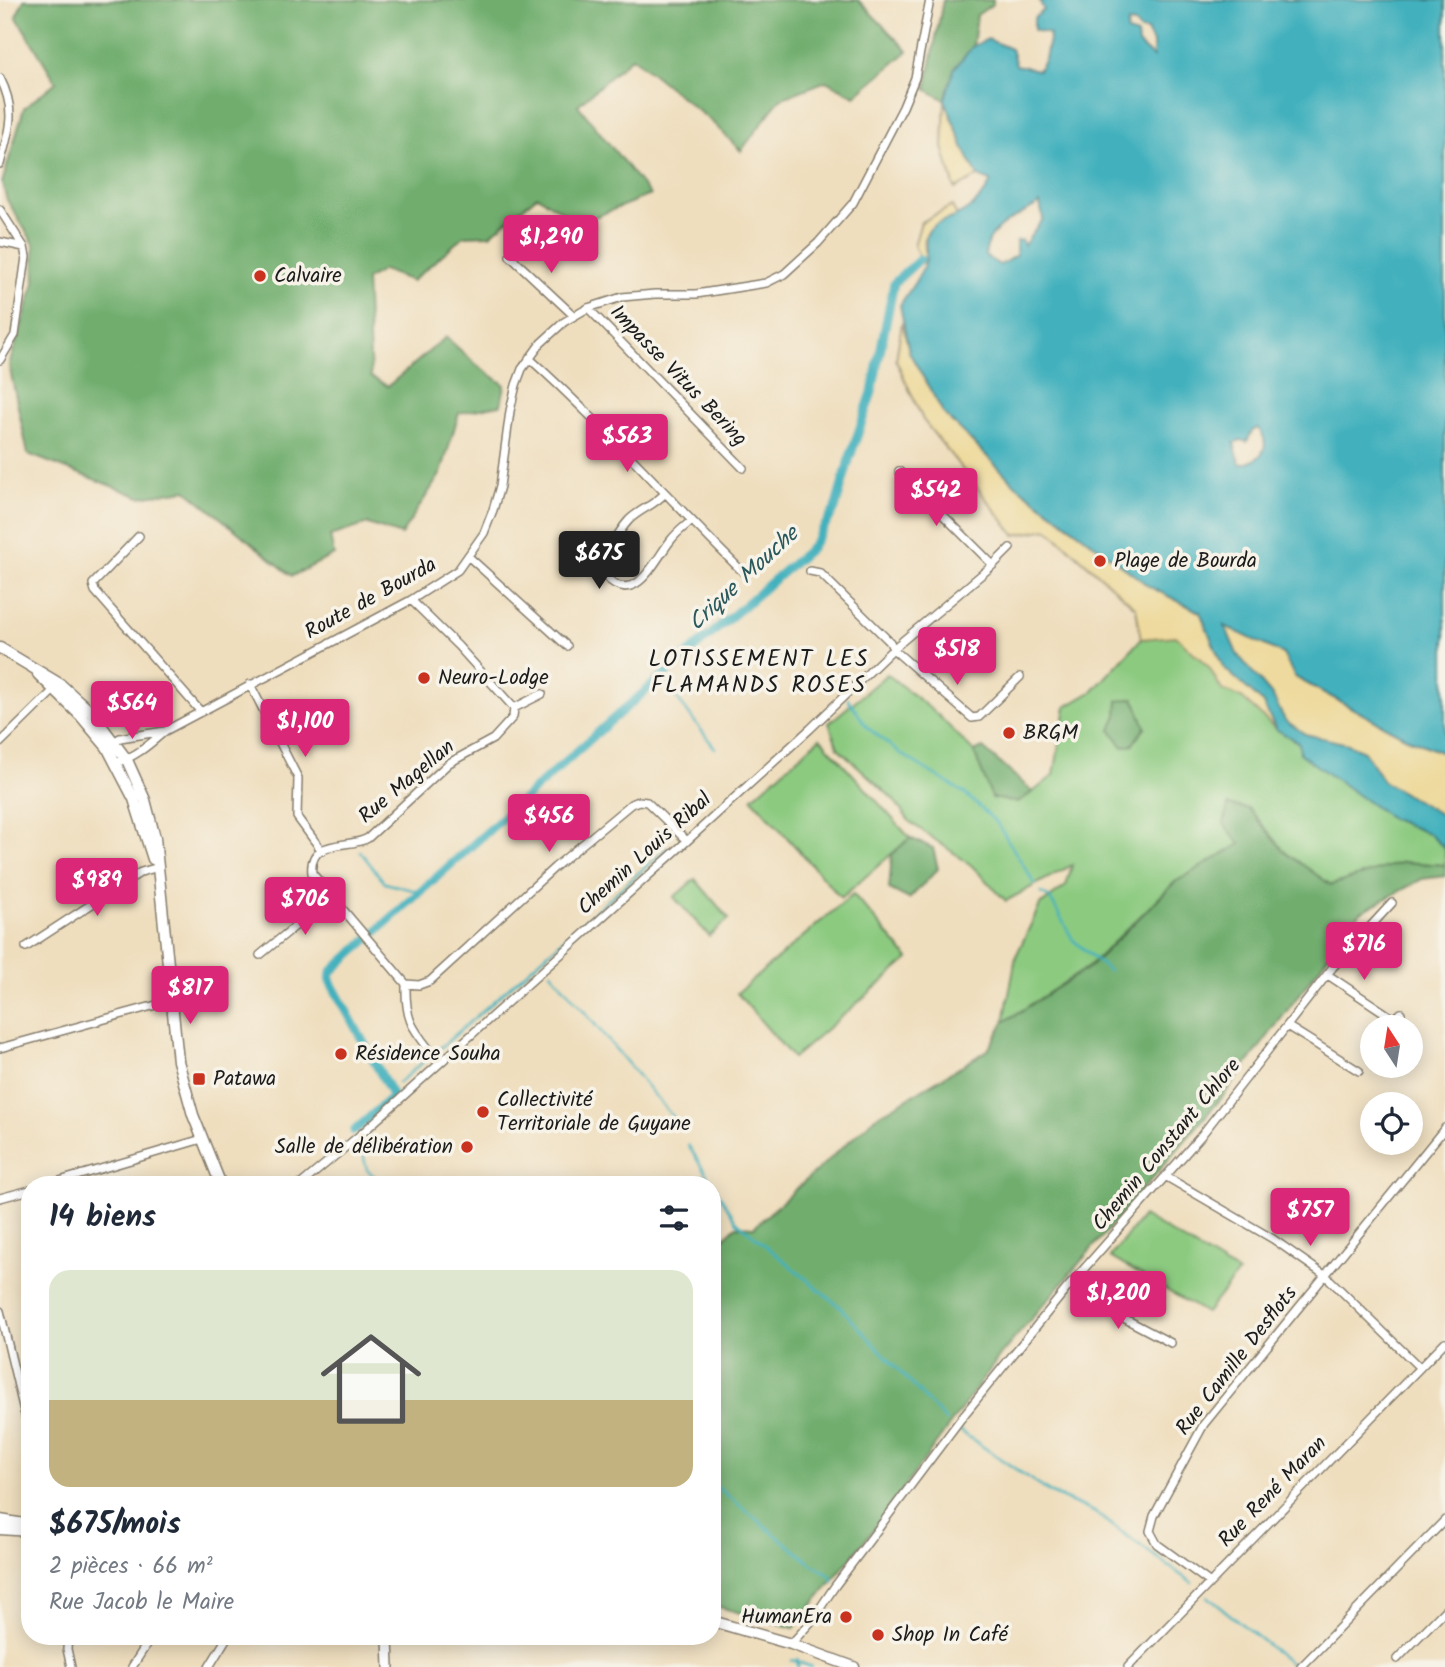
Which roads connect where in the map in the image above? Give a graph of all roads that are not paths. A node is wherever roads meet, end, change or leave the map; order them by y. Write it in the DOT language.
graph roads {
  1 [pos="930,0"];
  2 [pos="0,78"];
  3 [pos="2,146"];
  4 [pos="0,164"];
  5 [pos="0,210"];
  6 [pos="0,242"];
  7 [pos="24,247"];
  8 [pos="510,256"];
  9 [pos="588,308"];
  10 [pos="573,315"];
  11 [pos="529,358"];
  12 [pos="0,360"];
  13 [pos="743,468"];
  14 [pos="899,471"];
  15 [pos="665,493"];
  16 [pos="691,521"];
  17 [pos="139,536"];
  18 [pos="1010,548"];
  19 [pos="469,557"];
  20 [pos="993,565"];
  21 [pos="810,571"];
  22 [pos="743,572"];
  23 [pos="411,600"];
  24 [pos="567,646"];
  25 [pos="0,648"];
  26 [pos="893,649"];
  27 [pos="1020,677"];
  28 [pos="250,684"];
  29 [pos="57,687"];
  30 [pos="542,694"];
  31 [pos="514,708"];
  32 [pos="201,712"];
  33 [pos="165,731"];
  34 [pos="0,743"];
  35 [pos="111,745"];
  36 [pos="127,760"];
  37 [pos="116,763"];
  38 [pos="687,841"];
  39 [pos="322,851"];
  40 [pos="159,867"];
  41 [pos="332,896"];
  42 [pos="1392,902"];
  43 [pos="26,947"];
  44 [pos="260,955"];
  45 [pos="1328,975"];
  46 [pos="405,984"];
  47 [pos="172,1003"];
  48 [pos="1401,1013"];
  49 [pos="1287,1026"];
  50 [pos="0,1048"];
  51 [pos="439,1062"];
  52 [pos="1359,1071"];
  53 [pos="1445,1128"];
  54 [pos="202,1139"];
  55 [pos="77,1176"];
  56 [pos="218,1176"];
  57 [pos="311,1176"];
  58 [pos="1165,1176"];
  59 [pos="21,1192"];
  60 [pos="0,1198"];
  61 [pos="1326,1276"];
  62 [pos="1079,1294"];
  63 [pos="0,1311"];
  64 [pos="1445,1342"];
  65 [pos="1171,1343"];
  66 [pos="1419,1367"];
  67 [pos="21,1398"];
  68 [pos="0,1520"];
  69 [pos="1445,1520"];
  70 [pos="21,1524"];
  71 [pos="0,1529"];
  72 [pos="21,1530"];
  73 [pos="1209,1582"];
  74 [pos="1445,1609"];
  75 [pos="721,1624"];
  76 [pos="791,1644"];
  77 [pos="67,1645"];
  78 [pos="146,1645"];
  79 [pos="222,1645"];
  80 [pos="388,1645"];
  81 [pos="1397,1658"];
  82 [pos="71,1667"];
  83 [pos="132,1667"];
  84 [pos="209,1667"];
  85 [pos="389,1667"];
  86 [pos="854,1667"];
  87 [pos="1128,1667"];
  88 [pos="1301,1667"];
  1 -- 9 [label="street, Route de Bourda"];
  2 -- 3 [label="street"];
  3 -- 4 [label="street"];
  5 -- 7 [label="street"];
  6 -- 7 [label="street"];
  7 -- 12 [label="street"];
  8 -- 10 [label="street"];
  9 -- 10 [label="street, Route de Bourda"];
  9 -- 13 [label="street, Impasse Vitus Bering"];
  10 -- 11 [label="street, Route de Bourda"];
  11 -- 15 [label="street"];
  11 -- 19 [label="street, Route de Bourda"];
  14 -- 20 [label="street"];
  15 -- 16 [label="street"];
  15 -- 16 [label="street"];
  16 -- 22 [label="street"];
  17 -- 32 [label="street"];
  18 -- 20 [label="street, Chemin Louis Ribal"];
  19 -- 23 [label="street, Route de Bourda"];
  19 -- 24 [label="street"];
  20 -- 26 [label="street, Chemin Louis Ribal"];
  21 -- 26 [label="street"];
  23 -- 28 [label="street, Route de Bourda"];
  23 -- 31 [label="street"];
  25 -- 29 [label="main road"];
  26 -- 27 [label="street"];
  26 -- 38 [label="street, Chemin Louis Ribal"];
  28 -- 32 [label="street, Route de Bourda"];
  28 -- 39 [label="street"];
  29 -- 34 [label="street"];
  29 -- 35 [label="main road"];
  30 -- 31 [label="street, Rue Magellan"];
  31 -- 39 [label="street, Rue Magellan"];
  32 -- 33 [label="street, Route de Bourda"];
  33 -- 35 [label="street, Route de Bourda"];
  33 -- 36 [label="street, Route de Bourda"];
  35 -- 36 [label="main road"];
  35 -- 37 [label="main road"];
  36 -- 37 [label="street, Route de Bourda"];
  36 -- 40 [label="main road"];
  37 -- 40 [label="main road"];
  38 -- 46 [label="street"];
  38 -- 51 [label="street, Chemin Louis Ribal"];
  39 -- 41 [label="street"];
  40 -- 43 [label="street"];
  40 -- 47 [label="main road"];
  41 -- 44 [label="street"];
  41 -- 46 [label="street"];
  42 -- 45 [label="street, Chemin Constant Chlore"];
  45 -- 48 [label="street"];
  45 -- 49 [label="street, Chemin Constant Chlore"];
  46 -- 51 [label="street"];
  47 -- 50 [label="street"];
  47 -- 54 [label="main road"];
  49 -- 52 [label="street"];
  49 -- 58 [label="street, Chemin Constant Chlore"];
  51 -- 57 [label="street, Chemin Louis Ribal"];
  53 -- 61 [label="street, Rue Camille Desflots"];
  54 -- 55 [label="street"];
  54 -- 56 [label="main road"];
  58 -- 61 [label="street"];
  58 -- 76 [label="street, Chemin Constant Chlore"];
  59 -- 60 [label="street"];
  61 -- 66 [label="street"];
  61 -- 73 [label="street, Rue Camille Desflots"];
  62 -- 65 [label="street"];
  63 -- 67 [label="street"];
  64 -- 66 [label="street, Rue René Maran"];
  66 -- 73 [label="street, Rue René Maran"];
  68 -- 70 [label="main road"];
  69 -- 88 [label="street"];
  71 -- 72 [label="main road"];
  73 -- 87 [label="street, Rue René Maran"];
  74 -- 81 [label="street"];
  75 -- 76 [label="main road"];
  76 -- 86 [label="main road"];
  77 -- 82 [label="street"];
  78 -- 83 [label="street"];
  79 -- 84 [label="street"];
  80 -- 85 [label="street"];
}
